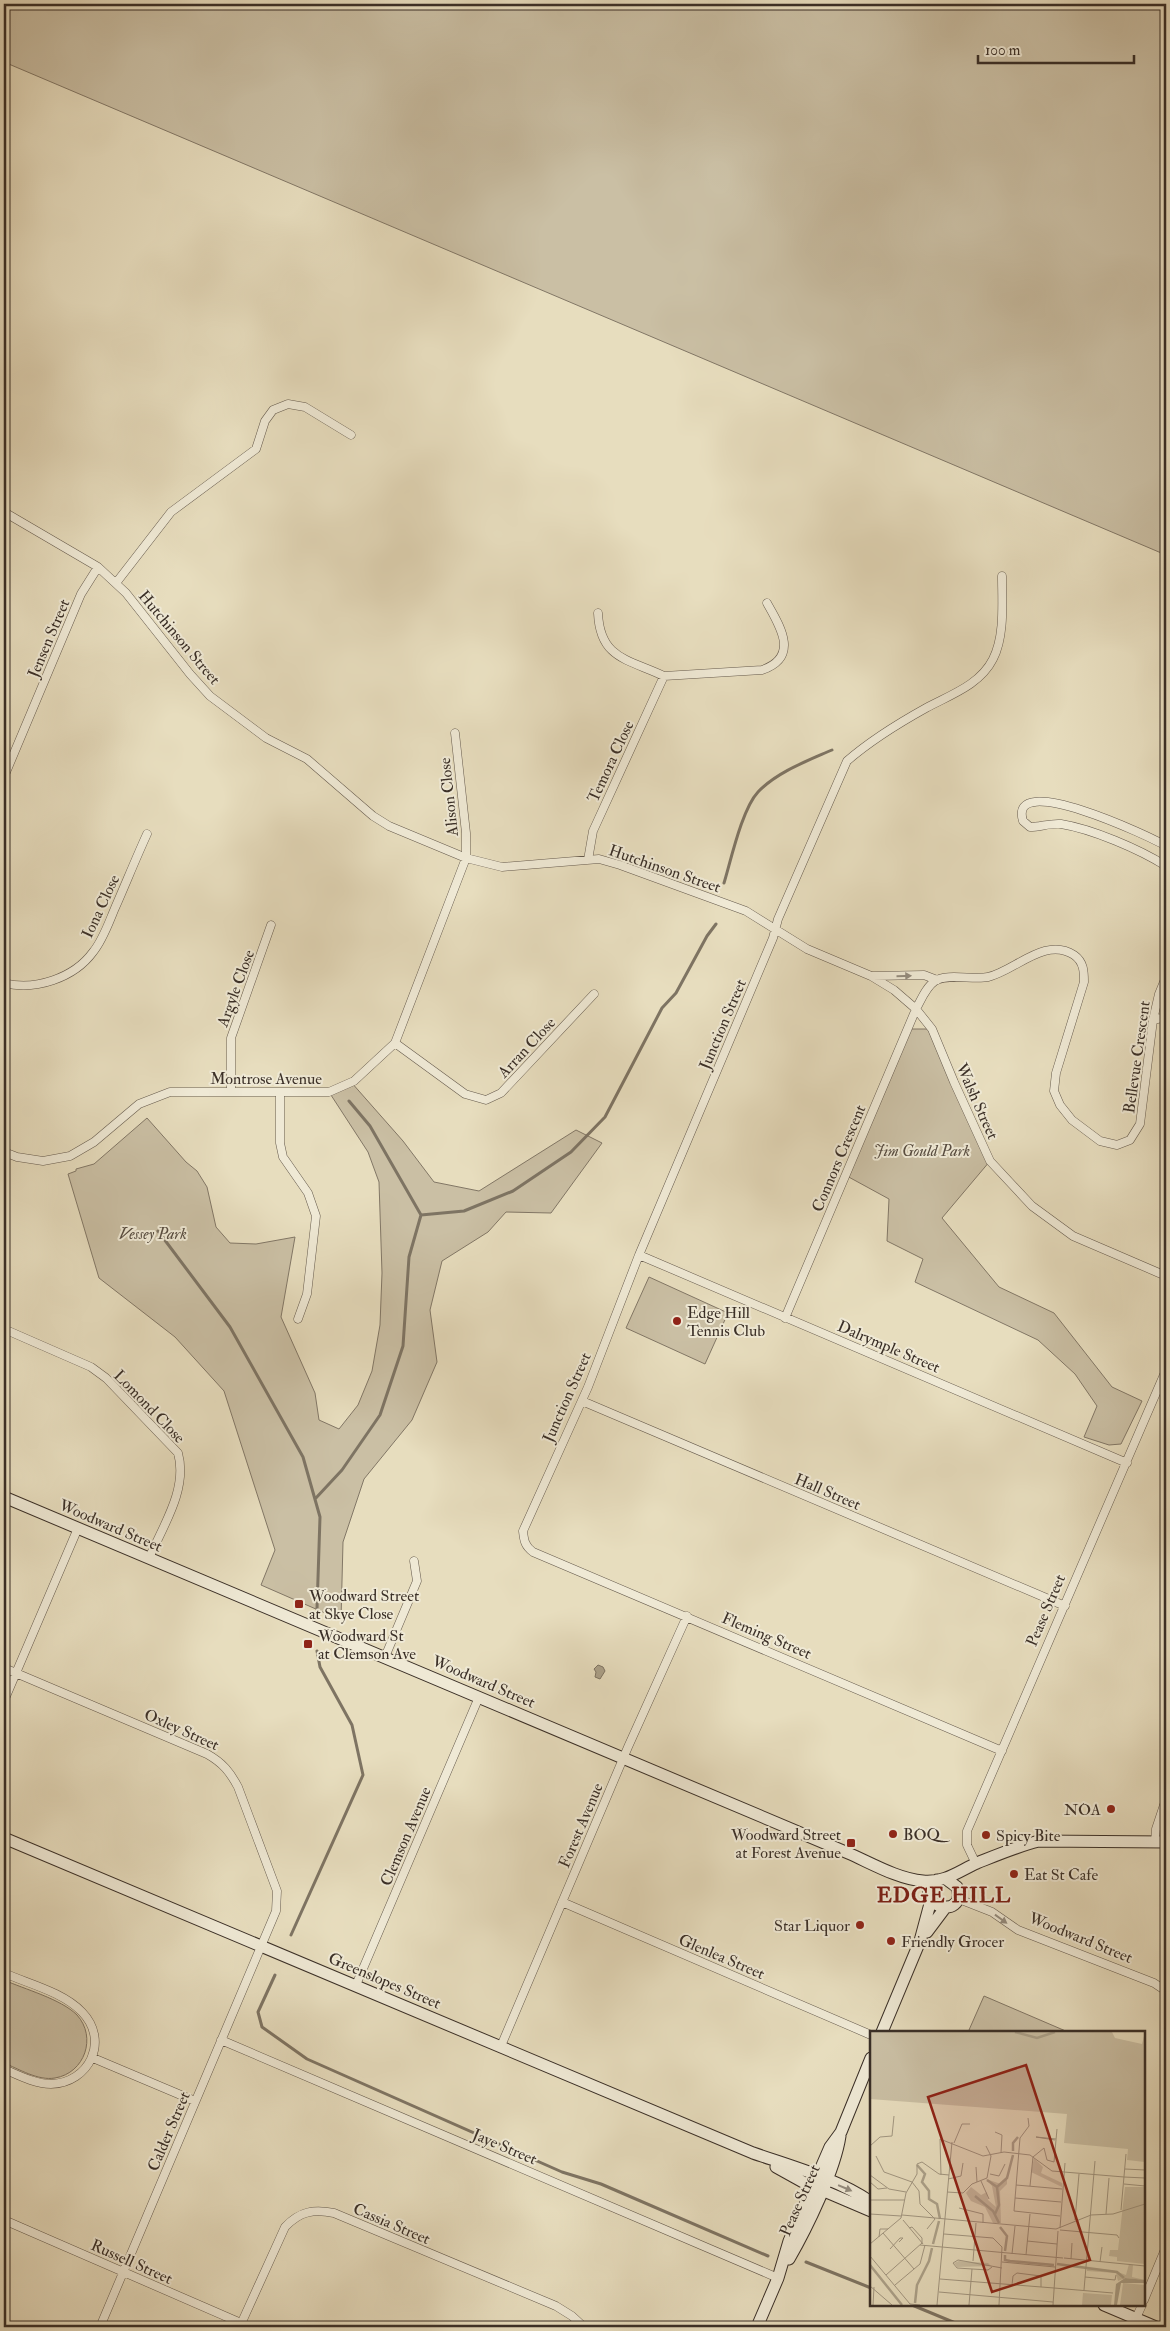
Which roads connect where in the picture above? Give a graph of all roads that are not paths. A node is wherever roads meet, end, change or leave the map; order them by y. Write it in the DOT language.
graph roads {
  1 [pos="351,436"];
  2 [pos="4,512"];
  3 [pos="98,567"];
  4 [pos="1002,576"];
  5 [pos="116,584"];
  6 [pos="767,603"];
  7 [pos="598,613"];
  8 [pos="664,676"];
  9 [pos="455,732"];
  10 [pos="4,777"];
  11 [pos="147,834"];
  12 [pos="1166,846"];
  13 [pos="466,858"];
  14 [pos="588,860"];
  15 [pos="1166,866"];
  16 [pos="271,925"];
  17 [pos="775,930"];
  18 [pos="871,976"];
  19 [pos="1166,977"];
  20 [pos="936,980"];
  21 [pos="4,983"];
  22 [pos="594,994"];
  23 [pos="916,1010"];
  24 [pos="1166,1017"];
  25 [pos="1153,1020"];
  26 [pos="395,1044"];
  27 [pos="231,1091"];
  28 [pos="280,1093"];
  29 [pos="4,1152"];
  30 [pos="639,1255"];
  31 [pos="1166,1276"];
  32 [pos="298,1318"];
  33 [pos="785,1318"];
  34 [pos="4,1329"];
  35 [pos="1166,1370"];
  36 [pos="582,1401"];
  37 [pos="1127,1463"];
  38 [pos="4,1497"];
  39 [pos="78,1528"];
  40 [pos="524,1541"];
  41 [pos="149,1558"];
  42 [pos="414,1561"];
  43 [pos="1065,1606"];
  44 [pos="687,1616"];
  45 [pos="385,1657"];
  46 [pos="4,1668"];
  47 [pos="16,1673"];
  48 [pos="479,1697"];
  49 [pos="4,1702"];
  50 [pos="1002,1750"];
  51 [pos="623,1758"];
  52 [pos="1166,1799"];
  53 [pos="4,1838"];
  54 [pos="1160,1842"];
  55 [pos="976,1864"];
  56 [pos="896,1873"];
  57 [pos="942,1880"];
  58 [pos="958,1894"];
  59 [pos="930,1899"];
  60 [pos="562,1902"];
  61 [pos="945,1908"];
  62 [pos="920,1941"];
  63 [pos="261,1946"];
  64 [pos="4,1973"];
  65 [pos="356,1985"];
  66 [pos="1166,1991"];
  67 [pos="882,2031"];
  68 [pos="870,2034"];
  69 [pos="221,2040"];
  70 [pos="500,2046"];
  71 [pos="93,2058"];
  72 [pos="870,2060"];
  73 [pos="4,2069"];
  74 [pos="195,2101"];
  75 [pos="820,2183"];
  76 [pos="870,2201"];
  77 [pos="870,2210"];
  78 [pos="4,2220"];
  79 [pos="1166,2247"];
  80 [pos="123,2273"];
  81 [pos="778,2278"];
  82 [pos="1145,2298"];
  83 [pos="1106,2306"];
  84 [pos="1142,2306"];
  85 [pos="1134,2323"];
  86 [pos="241,2324"];
  87 [pos="100,2327"];
  88 [pos="250,2327"];
  89 [pos="584,2327"];
  90 [pos="757,2327"];
  91 [pos="1156,2327"];
  1 -- 5 [label="street"];
  2 -- 3 [label="street, Hutchinson Street"];
  3 -- 5 [label="street, Hutchinson Street"];
  3 -- 10 [label="street, Jensen Street"];
  4 -- 17 [label="street, Junction Street"];
  5 -- 13 [label="street, Hutchinson Street"];
  6 -- 8 [label="street"];
  7 -- 8 [label="street"];
  8 -- 14 [label="street, Temora Close"];
  9 -- 13 [label="street, Alison Close"];
  11 -- 21 [label="street, Iona Close"];
  12 -- 15 [label="street"];
  13 -- 14 [label="street, Hutchinson Street"];
  13 -- 26 [label="street, Montrose Avenue"];
  14 -- 17 [label="street, Hutchinson Street"];
  16 -- 27 [label="street, Argyle Close"];
  17 -- 18 [label="street, Walsh Street"];
  17 -- 30 [label="street, Junction Street"];
  18 -- 20 [label="street, Bellevue Crescent, one-way"];
  18 -- 23 [label="street, Walsh Street"];
  19 -- 25 [label="street, Bellevue Crescent"];
  20 -- 23 [label="street"];
  20 -- 25 [label="street, Bellevue Crescent"];
  22 -- 26 [label="street, Arran Close"];
  23 -- 31 [label="street, Walsh Street"];
  23 -- 33 [label="street, Connors Crescent"];
  24 -- 25 [label="street"];
  26 -- 28 [label="street, Montrose Avenue"];
  27 -- 28 [label="street, Montrose Avenue"];
  27 -- 29 [label="street, Montrose Avenue"];
  28 -- 32 [label="street"];
  30 -- 33 [label="street, Dalrymple Street"];
  30 -- 36 [label="street, Junction Street"];
  33 -- 37 [label="street, Dalrymple Street"];
  34 -- 41 [label="street, Lomond Close"];
  35 -- 37 [label="street, Pease Street"];
  36 -- 40 [label="street, Junction Street"];
  36 -- 43 [label="street, Hall Street"];
  37 -- 43 [label="street, Pease Street"];
  38 -- 39 [label="street, Woodward Street"];
  39 -- 41 [label="street, Woodward Street"];
  39 -- 47 [label="street"];
  40 -- 44 [label="street, Fleming Street"];
  41 -- 45 [label="street, Woodward Street"];
  42 -- 45 [label="street"];
  43 -- 50 [label="street, Pease Street"];
  44 -- 50 [label="street, Fleming Street"];
  44 -- 51 [label="street, Forest Avenue"];
  45 -- 48 [label="street, Woodward Street"];
  46 -- 47 [label="street, Oxley Street"];
  47 -- 49 [label="street"];
  47 -- 63 [label="street, Oxley Street"];
  48 -- 51 [label="street, Woodward Street"];
  48 -- 65 [label="street, Clemson Avenue"];
  50 -- 55 [label="street, Pease Street"];
  51 -- 56 [label="street, Woodward Street"];
  51 -- 60 [label="street, Forest Avenue"];
  52 -- 54 [label="street"];
  53 -- 63 [label="street, Greenslopes Street"];
  54 -- 55 [label="street"];
  55 -- 57 [label="street"];
  55 -- 58 [label="street"];
  56 -- 57 [label="street, Woodward Street"];
  56 -- 59 [label="street, Woodward Street"];
  57 -- 58 [label="street"];
  57 -- 59 [label="street"];
  58 -- 61 [label="street"];
  58 -- 66 [label="street, Woodward Street, one-way"];
  59 -- 61 [label="street"];
  59 -- 62 [label="street"];
  60 -- 68 [label="street, Glenlea Street"];
  60 -- 70 [label="street, Forest Avenue"];
  61 -- 62 [label="street"];
  62 -- 67 [label="street"];
  63 -- 65 [label="street, Greenslopes Street"];
  63 -- 69 [label="street, Calder Street"];
  64 -- 71 [label="street"];
  65 -- 70 [label="street, Greenslopes Street"];
  69 -- 74 [label="street, Calder Street"];
  69 -- 81 [label="street, Jaye Street"];
  70 -- 75 [label="street, Greenslopes Street"];
  71 -- 73 [label="street"];
  71 -- 74 [label="street"];
  72 -- 75 [label="street, Pease Street"];
  74 -- 80 [label="street, Calder Street"];
  75 -- 76 [label="street, Greenslopes Street, one-way"];
  75 -- 77 [label="street, Greenslopes Street"];
  75 -- 81 [label="street, Pease Street"];
  78 -- 80 [label="street, Russell Street"];
  79 -- 82 [label="street"];
  80 -- 86 [label="street, Russell Street"];
  80 -- 87 [label="street, Calder Street"];
  81 -- 90 [label="street, Pease Street"];
  83 -- 85 [label="street"];
  84 -- 85 [label="street"];
  85 -- 91 [label="street"];
  86 -- 88 [label="street, Russell Street"];
  86 -- 89 [label="street, Cassia Street"];
}
